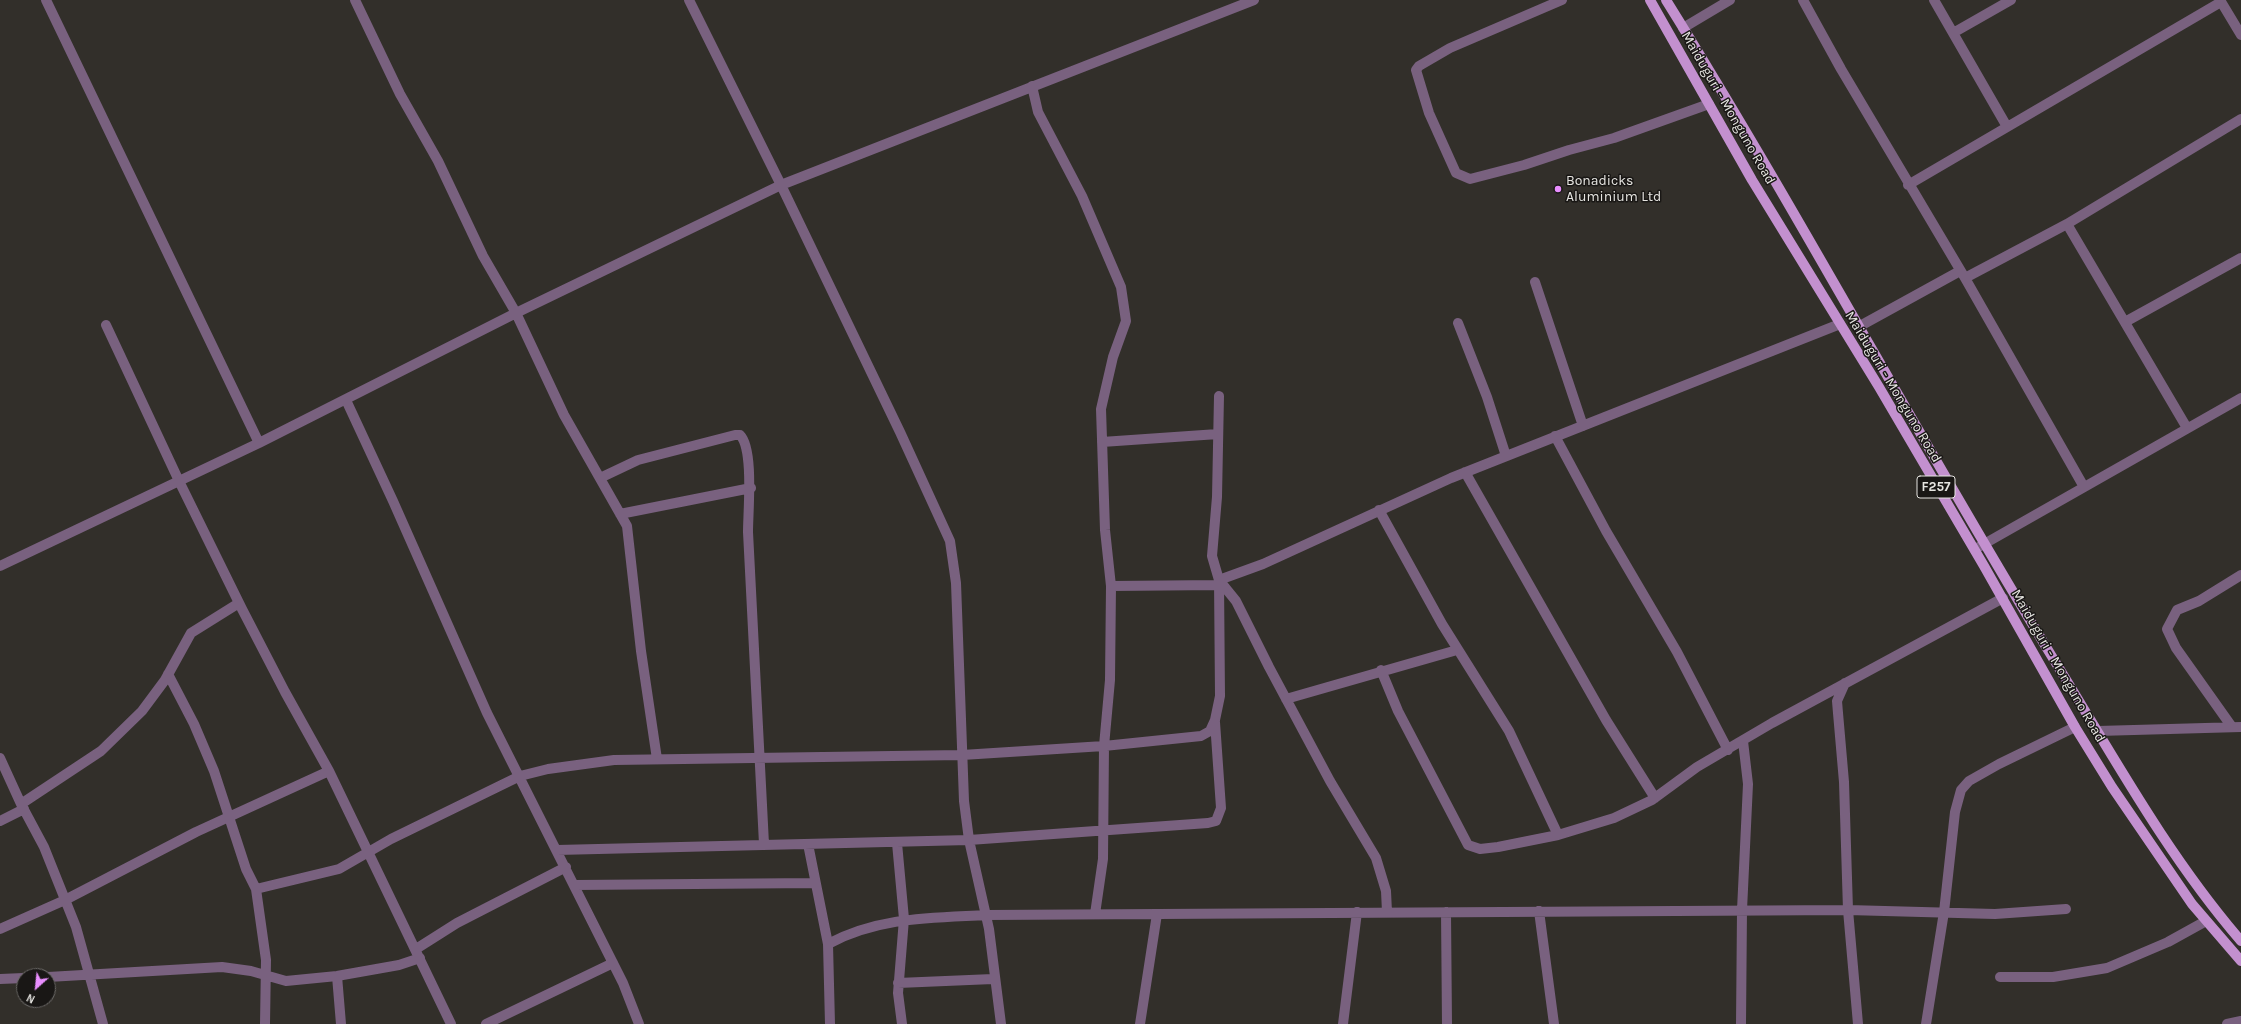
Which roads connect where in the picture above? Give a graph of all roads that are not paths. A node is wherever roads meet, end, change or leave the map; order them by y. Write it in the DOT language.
graph roads {
  1 [pos="46,0"];
  2 [pos="355,0"];
  3 [pos="689,0"];
  4 [pos="1254,0"];
  5 [pos="1562,0"];
  6 [pos="1650,0"];
  7 [pos="1666,0"];
  8 [pos="1730,0"];
  9 [pos="1803,0"];
  10 [pos="1934,0"];
  11 [pos="2011,0"];
  12 [pos="2221,1"];
  13 [pos="1683,28"];
  14 [pos="1953,33"];
  15 [pos="2241,35"];
  16 [pos="1032,86"];
  17 [pos="1708,104"];
  18 [pos="2241,119"];
  19 [pos="2006,126"];
  20 [pos="781,185"];
  21 [pos="1908,185"];
  22 [pos="2067,224"];
  23 [pos="2241,258"];
  24 [pos="1962,274"];
  25 [pos="1535,282"];
  26 [pos="516,313"];
  27 [pos="2125,322"];
  28 [pos="1458,323"];
  29 [pos="1840,324"];
  30 [pos="106,325"];
  31 [pos="1860,326"];
  32 [pos="1219,396"];
  33 [pos="2241,398"];
  34 [pos="346,400"];
  35 [pos="1583,426"];
  36 [pos="2187,428"];
  37 [pos="1218,434"];
  38 [pos="1555,436"];
  39 [pos="1102,442"];
  40 [pos="259,443"];
  41 [pos="1506,456"];
  42 [pos="1465,472"];
  43 [pos="600,478"];
  44 [pos="179,481"];
  45 [pos="2084,487"];
  46 [pos="751,488"];
  47 [pos="1379,510"];
  48 [pos="620,514"];
  49 [pos="1984,543"];
  50 [pos="1974,549"];
  51 [pos="0,566"];
  52 [pos="2241,575"];
  53 [pos="1219,582"];
  54 [pos="1111,586"];
  55 [pos="2003,598"];
  56 [pos="238,603"];
  57 [pos="1457,650"];
  58 [pos="1381,670"];
  59 [pos="168,674"];
  60 [pos="1845,683"];
  61 [pos="1286,699"];
  62 [pos="1215,720"];
  63 [pos="2075,727"];
  64 [pos="2237,727"];
  65 [pos="2098,731"];
  66 [pos="1742,741"];
  67 [pos="1104,746"];
  68 [pos="1728,750"];
  69 [pos="962,755"];
  70 [pos="0,758"];
  71 [pos="760,758"];
  72 [pos="657,759"];
  73 [pos="329,771"];
  74 [pos="520,776"];
  75 [pos="1655,798"];
  76 [pos="23,806"];
  77 [pos="230,817"];
  78 [pos="0,821"];
  79 [pos="1104,831"];
  80 [pos="1558,835"];
  81 [pos="969,840"];
  82 [pos="897,843"];
  83 [pos="764,844"];
  84 [pos="808,844"];
  85 [pos="557,850"];
  86 [pos="369,852"];
  87 [pos="566,867"];
  88 [pos="815,883"];
  89 [pos="575,885"];
  90 [pos="256,890"];
  91 [pos="65,900"];
  92 [pos="2066,909"];
  93 [pos="1742,910"];
  94 [pos="1848,910"];
  95 [pos="1539,911"];
  96 [pos="1357,912"];
  97 [pos="1387,912"];
  98 [pos="1446,912"];
  99 [pos="1944,912"];
  100 [pos="1095,914"];
  101 [pos="1157,914"];
  102 [pos="986,915"];
  103 [pos="904,919"];
  104 [pos="2206,921"];
  105 [pos="0,929"];
  106 [pos="2241,941"];
  107 [pos="828,944"];
  108 [pos="416,949"];
  109 [pos="420,958"];
  110 [pos="2241,961"];
  111 [pos="613,963"];
  112 [pos="90,974"];
  113 [pos="266,975"];
  114 [pos="56,976"];
  115 [pos="337,976"];
  116 [pos="2000,977"];
  117 [pos="16,978"];
  118 [pos="0,979"];
  119 [pos="993,979"];
  120 [pos="898,983"];
  121 [pos="2241,1021"];
  122 [pos="103,1024"];
  123 [pos="265,1024"];
  124 [pos="341,1024"];
  125 [pos="451,1024"];
  126 [pos="486,1024"];
  127 [pos="639,1024"];
  128 [pos="830,1024"];
  129 [pos="902,1024"];
  130 [pos="1001,1024"];
  131 [pos="1140,1024"];
  132 [pos="1343,1024"];
  133 [pos="1447,1024"];
  134 [pos="1554,1024"];
  135 [pos="1741,1024"];
  136 [pos="1858,1024"];
  137 [pos="1926,1024"];
  138 [pos="2227,1024"];
  1 -- 40 [label="street"];
  2 -- 26 [label="street"];
  3 -- 20 [label="street"];
  4 -- 16 [label="street"];
  5 -- 17 [label="street"];
  6 -- 17 [label="main road, Maiduguri - Monguno Road / F257"];
  7 -- 13 [label="main road, Maiduguri - Monguno Road / F257"];
  8 -- 13 [label="street"];
  9 -- 21 [label="street"];
  10 -- 14 [label="street"];
  11 -- 14 [label="street"];
  12 -- 15 [label="street"];
  12 -- 19 [label="street"];
  13 -- 31 [label="main road, Maiduguri - Monguno Road / F257"];
  14 -- 19 [label="street"];
  16 -- 20 [label="street"];
  16 -- 39 [label="street"];
  17 -- 29 [label="main road, Maiduguri - Monguno Road / F257"];
  18 -- 22 [label="street"];
  19 -- 21 [label="street"];
  20 -- 26 [label="street"];
  20 -- 69 [label="street"];
  21 -- 24 [label="street"];
  22 -- 24 [label="street"];
  22 -- 27 [label="street"];
  23 -- 27 [label="street"];
  24 -- 31 [label="street"];
  24 -- 45 [label="street"];
  25 -- 35 [label="street"];
  26 -- 34 [label="street"];
  26 -- 43 [label="street"];
  27 -- 36 [label="street"];
  28 -- 41 [label="street"];
  29 -- 35 [label="street"];
  29 -- 50 [label="main road, Maiduguri - Monguno Road / F257"];
  30 -- 44 [label="street"];
  31 -- 49 [label="main road, Maiduguri - Monguno Road / F257"];
  32 -- 37 [label="street"];
  33 -- 36 [label="street"];
  34 -- 40 [label="street"];
  34 -- 74 [label="street"];
  35 -- 38 [label="street"];
  36 -- 45 [label="street"];
  37 -- 39 [label="street"];
  37 -- 53 [label="street"];
  38 -- 41 [label="street"];
  38 -- 68 [label="street"];
  39 -- 54 [label="street"];
  40 -- 44 [label="street"];
  41 -- 42 [label="street"];
  42 -- 47 [label="street"];
  42 -- 75 [label="street"];
  43 -- 46 [label="street"];
  43 -- 48 [label="street"];
  44 -- 51 [label="street"];
  44 -- 56 [label="street"];
  45 -- 49 [label="street"];
  46 -- 48 [label="street"];
  46 -- 71 [label="street"];
  47 -- 53 [label="street"];
  47 -- 57 [label="street"];
  48 -- 72 [label="street"];
  49 -- 50 [label="street"];
  49 -- 65 [label="main road, Maiduguri - Monguno Road / F257"];
  50 -- 55 [label="main road, Maiduguri - Monguno Road / F257"];
  52 -- 64 [label="street"];
  53 -- 54 [label="street"];
  53 -- 61 [label="street"];
  53 -- 62 [label="street"];
  54 -- 67 [label="street"];
  55 -- 60 [label="street"];
  55 -- 63 [label="main road, Maiduguri - Monguno Road / F257"];
  56 -- 59 [label="street"];
  56 -- 73 [label="street"];
  57 -- 58 [label="street"];
  57 -- 80 [label="street"];
  58 -- 61 [label="street"];
  58 -- 80 [label="street"];
  59 -- 76 [label="street"];
  59 -- 77 [label="street"];
  60 -- 66 [label="street"];
  60 -- 94 [label="street"];
  61 -- 97 [label="street"];
  62 -- 67 [label="street"];
  62 -- 79 [label="street"];
  63 -- 99 [label="street"];
  63 -- 104 [label="main road, Maiduguri - Monguno Road / F257"];
  64 -- 65 [label="street"];
  65 -- 106 [label="main road, Maiduguri - Monguno Road / F257"];
  66 -- 68 [label="street"];
  66 -- 93 [label="street"];
  67 -- 69 [label="street"];
  67 -- 79 [label="street"];
  68 -- 75 [label="street"];
  69 -- 71 [label="street"];
  69 -- 81 [label="street"];
  70 -- 76 [label="street"];
  71 -- 72 [label="street"];
  71 -- 83 [label="street"];
  72 -- 74 [label="street"];
  73 -- 77 [label="street"];
  73 -- 86 [label="street"];
  74 -- 85 [label="street"];
  74 -- 86 [label="street"];
  75 -- 80 [label="street"];
  76 -- 78 [label="street"];
  76 -- 91 [label="street"];
  77 -- 90 [label="street"];
  77 -- 91 [label="street"];
  79 -- 81 [label="street"];
  79 -- 100 [label="street"];
  81 -- 82 [label="street"];
  81 -- 102 [label="street"];
  82 -- 84 [label="street"];
  82 -- 103 [label="street"];
  83 -- 84 [label="street"];
  83 -- 85 [label="street"];
  84 -- 88 [label="street"];
  85 -- 87 [label="street"];
  86 -- 90 [label="street"];
  86 -- 108 [label="street"];
  87 -- 89 [label="street"];
  87 -- 108 [label="street"];
  88 -- 89 [label="street"];
  88 -- 107 [label="street"];
  89 -- 111 [label="street"];
  90 -- 113 [label="street"];
  91 -- 105 [label="street"];
  91 -- 112 [label="street"];
  92 -- 99 [label="street"];
  93 -- 94 [label="street"];
  93 -- 95 [label="street"];
  93 -- 135 [label="street"];
  94 -- 99 [label="street"];
  94 -- 136 [label="street"];
  95 -- 98 [label="street"];
  95 -- 134 [label="street"];
  96 -- 97 [label="street"];
  96 -- 101 [label="street"];
  96 -- 132 [label="street"];
  97 -- 98 [label="street"];
  98 -- 133 [label="street"];
  99 -- 137 [label="street"];
  100 -- 101 [label="street"];
  100 -- 102 [label="street"];
  101 -- 131 [label="street"];
  102 -- 103 [label="street"];
  102 -- 119 [label="street"];
  103 -- 107 [label="street"];
  103 -- 120 [label="street"];
  104 -- 110 [label="main road, Maiduguri - Monguno Road / F257"];
  104 -- 116 [label="street"];
  107 -- 128 [label="street"];
  108 -- 109 [label="street"];
  109 -- 115 [label="street"];
  109 -- 125 [label="street"];
  111 -- 126 [label="street"];
  111 -- 127 [label="street"];
  112 -- 113 [label="street"];
  112 -- 114 [label="street"];
  112 -- 122 [label="street"];
  113 -- 115 [label="street"];
  113 -- 123 [label="street"];
  115 -- 124 [label="street"];
  117 -- 118 [label="street"];
  119 -- 120 [label="street"];
  119 -- 130 [label="street"];
  120 -- 129 [label="street"];
  121 -- 138 [label="street"];
}
